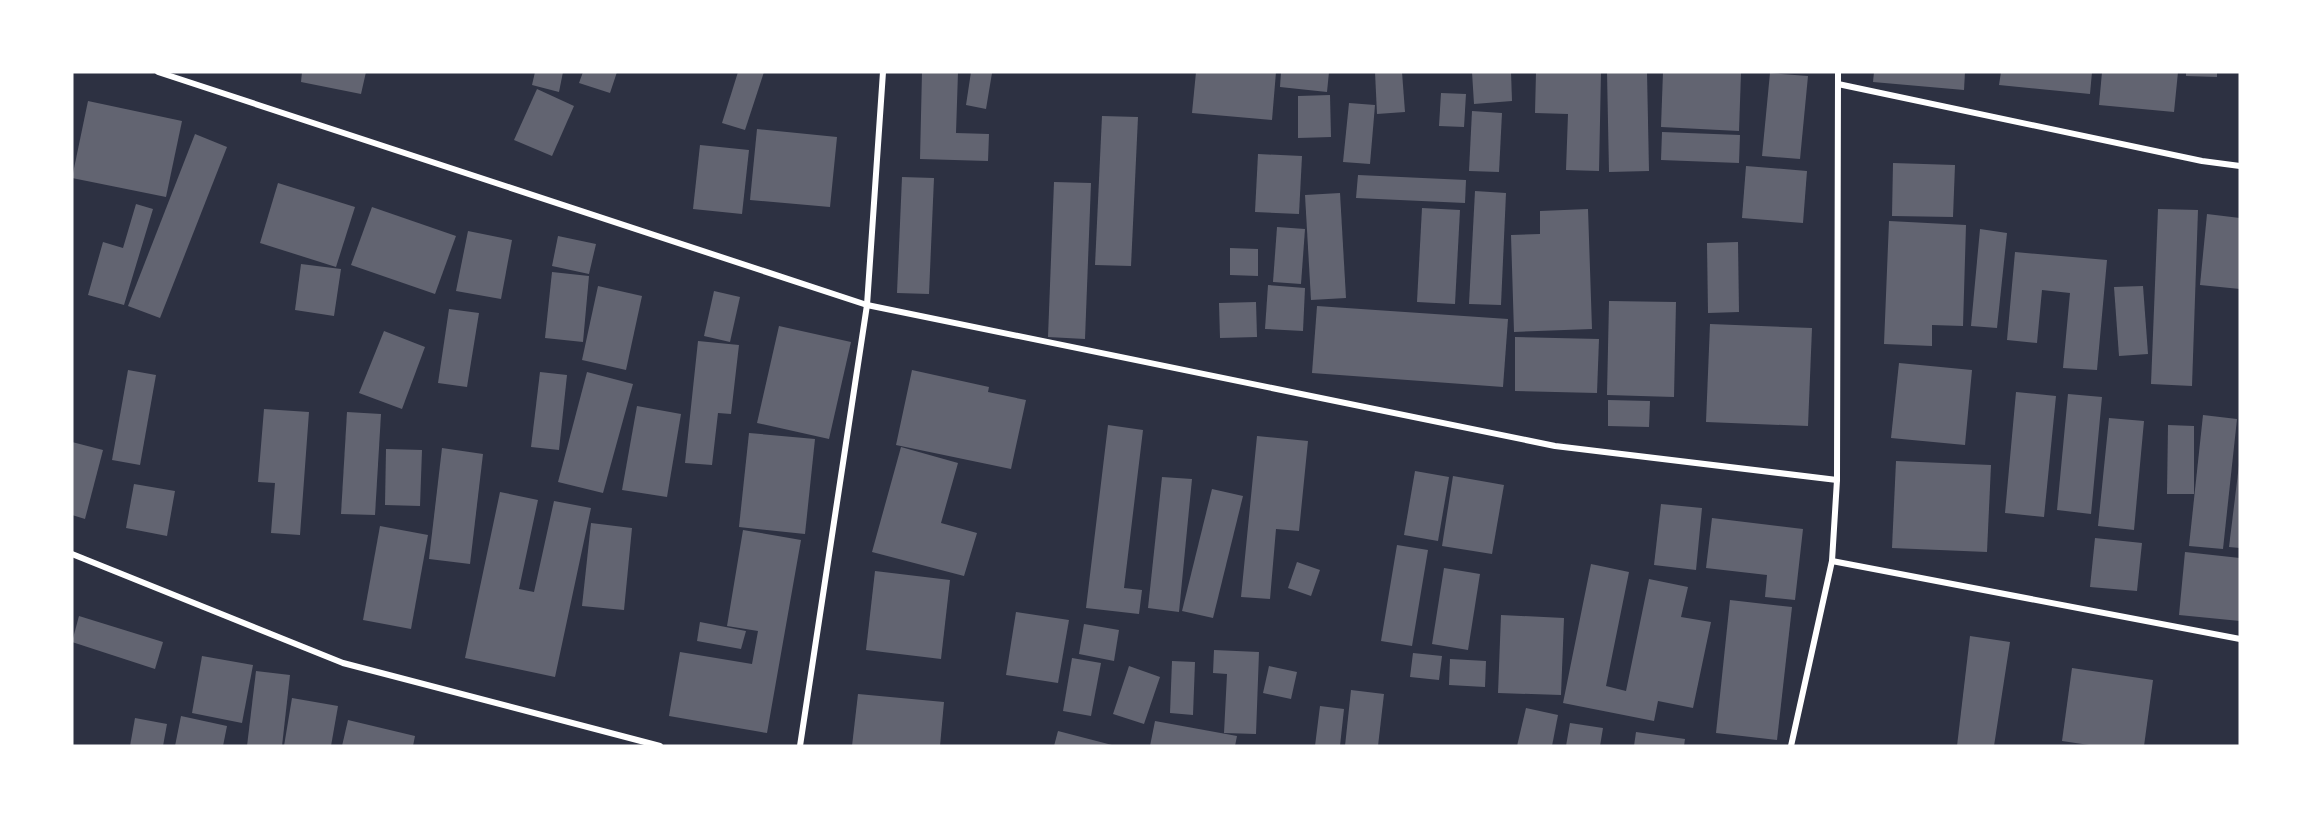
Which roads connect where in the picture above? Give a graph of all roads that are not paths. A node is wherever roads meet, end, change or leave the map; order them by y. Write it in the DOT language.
graph roads {
  1 [pos="158,72"];
  2 [pos="883,72"];
  3 [pos="1838,72"];
  4 [pos="1838,84"];
  5 [pos="2240,166"];
  6 [pos="867,305"];
  7 [pos="1837,480"];
  8 [pos="72,554"];
  9 [pos="1832,561"];
  10 [pos="2240,639"];
  11 [pos="660,746"];
  12 [pos="801,746"];
  13 [pos="1791,746"];
  1 -- 6 [label="street"];
  2 -- 6 [label="street"];
  3 -- 4 [label="street"];
  4 -- 5 [label="street"];
  4 -- 7 [label="street"];
  6 -- 7 [label="street"];
  6 -- 12 [label="street"];
  7 -- 9 [label="street"];
  8 -- 11 [label="street"];
  9 -- 10 [label="street"];
  9 -- 13 [label="street"];
}
